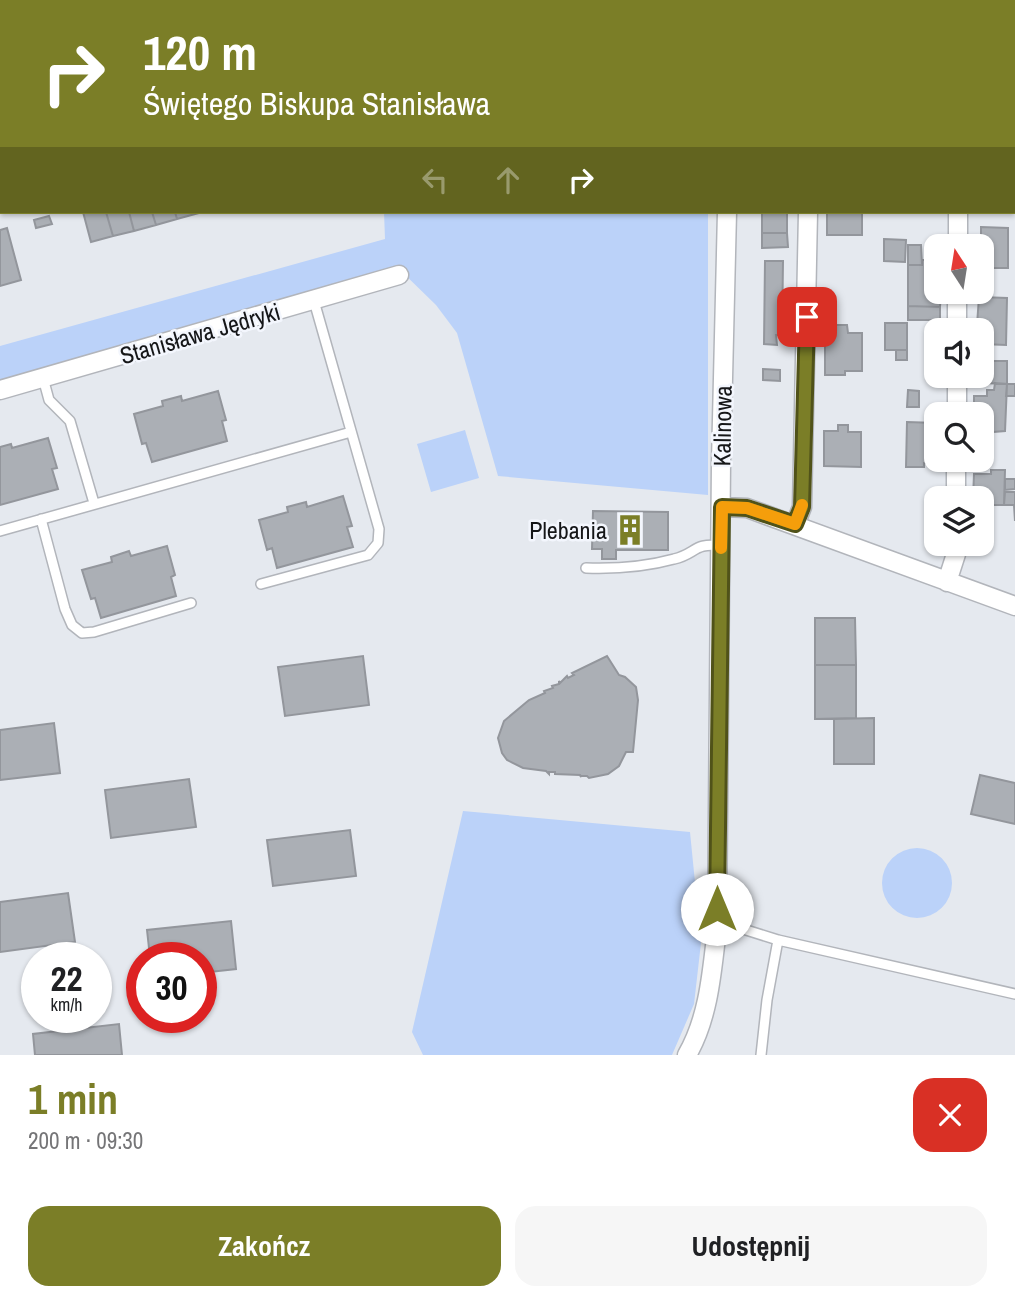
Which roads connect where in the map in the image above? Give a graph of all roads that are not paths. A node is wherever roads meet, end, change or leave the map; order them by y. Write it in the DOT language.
graph roads {
  1 [pos="727,214"];
  2 [pos="808,214"];
  3 [pos="958,214"];
  4 [pos="958,234"];
  5 [pos="399,275"];
  6 [pos="314,301"];
  7 [pos="43,378"];
  8 [pos="0,390"];
  9 [pos="351,432"];
  10 [pos="94,503"];
  11 [pos="722,507"];
  12 [pos="41,519"];
  13 [pos="795,524"];
  14 [pos="0,531"];
  15 [pos="721,546"];
  16 [pos="955,556"];
  17 [pos="586,568"];
  18 [pos="947,582"];
  19 [pos="261,584"];
  20 [pos="191,603"];
  21 [pos="1015,606"];
  22 [pos="717,928"];
  23 [pos="778,940"];
  24 [pos="1015,994"];
  25 [pos="687,1055"];
  26 [pos="761,1055"];
  1 -- 11 [label="street, Kalinowa"];
  2 -- 13 [label="street"];
  3 -- 4 [label="street"];
  5 -- 6 [label="street, Stanisława Jędryki"];
  6 -- 7 [label="street, Stanisława Jędryki"];
  6 -- 9 [label="lane"];
  7 -- 8 [label="street, Stanisława Jędryki"];
  7 -- 10 [label="lane"];
  9 -- 10 [label="lane"];
  9 -- 19 [label="lane"];
  10 -- 12 [label="lane"];
  11 -- 13 [label="street"];
  11 -- 15 [label="street, Kalinowa"];
  12 -- 14 [label="lane"];
  12 -- 20 [label="lane"];
  13 -- 18 [label="street"];
  15 -- 17 [label="lane"];
  15 -- 22 [label="street, Kalinowa"];
  16 -- 18 [label="street"];
  18 -- 21 [label="street"];
  22 -- 23 [label="lane"];
  22 -- 25 [label="street, Kalinowa"];
  23 -- 24 [label="lane"];
  23 -- 26 [label="lane"];
}
